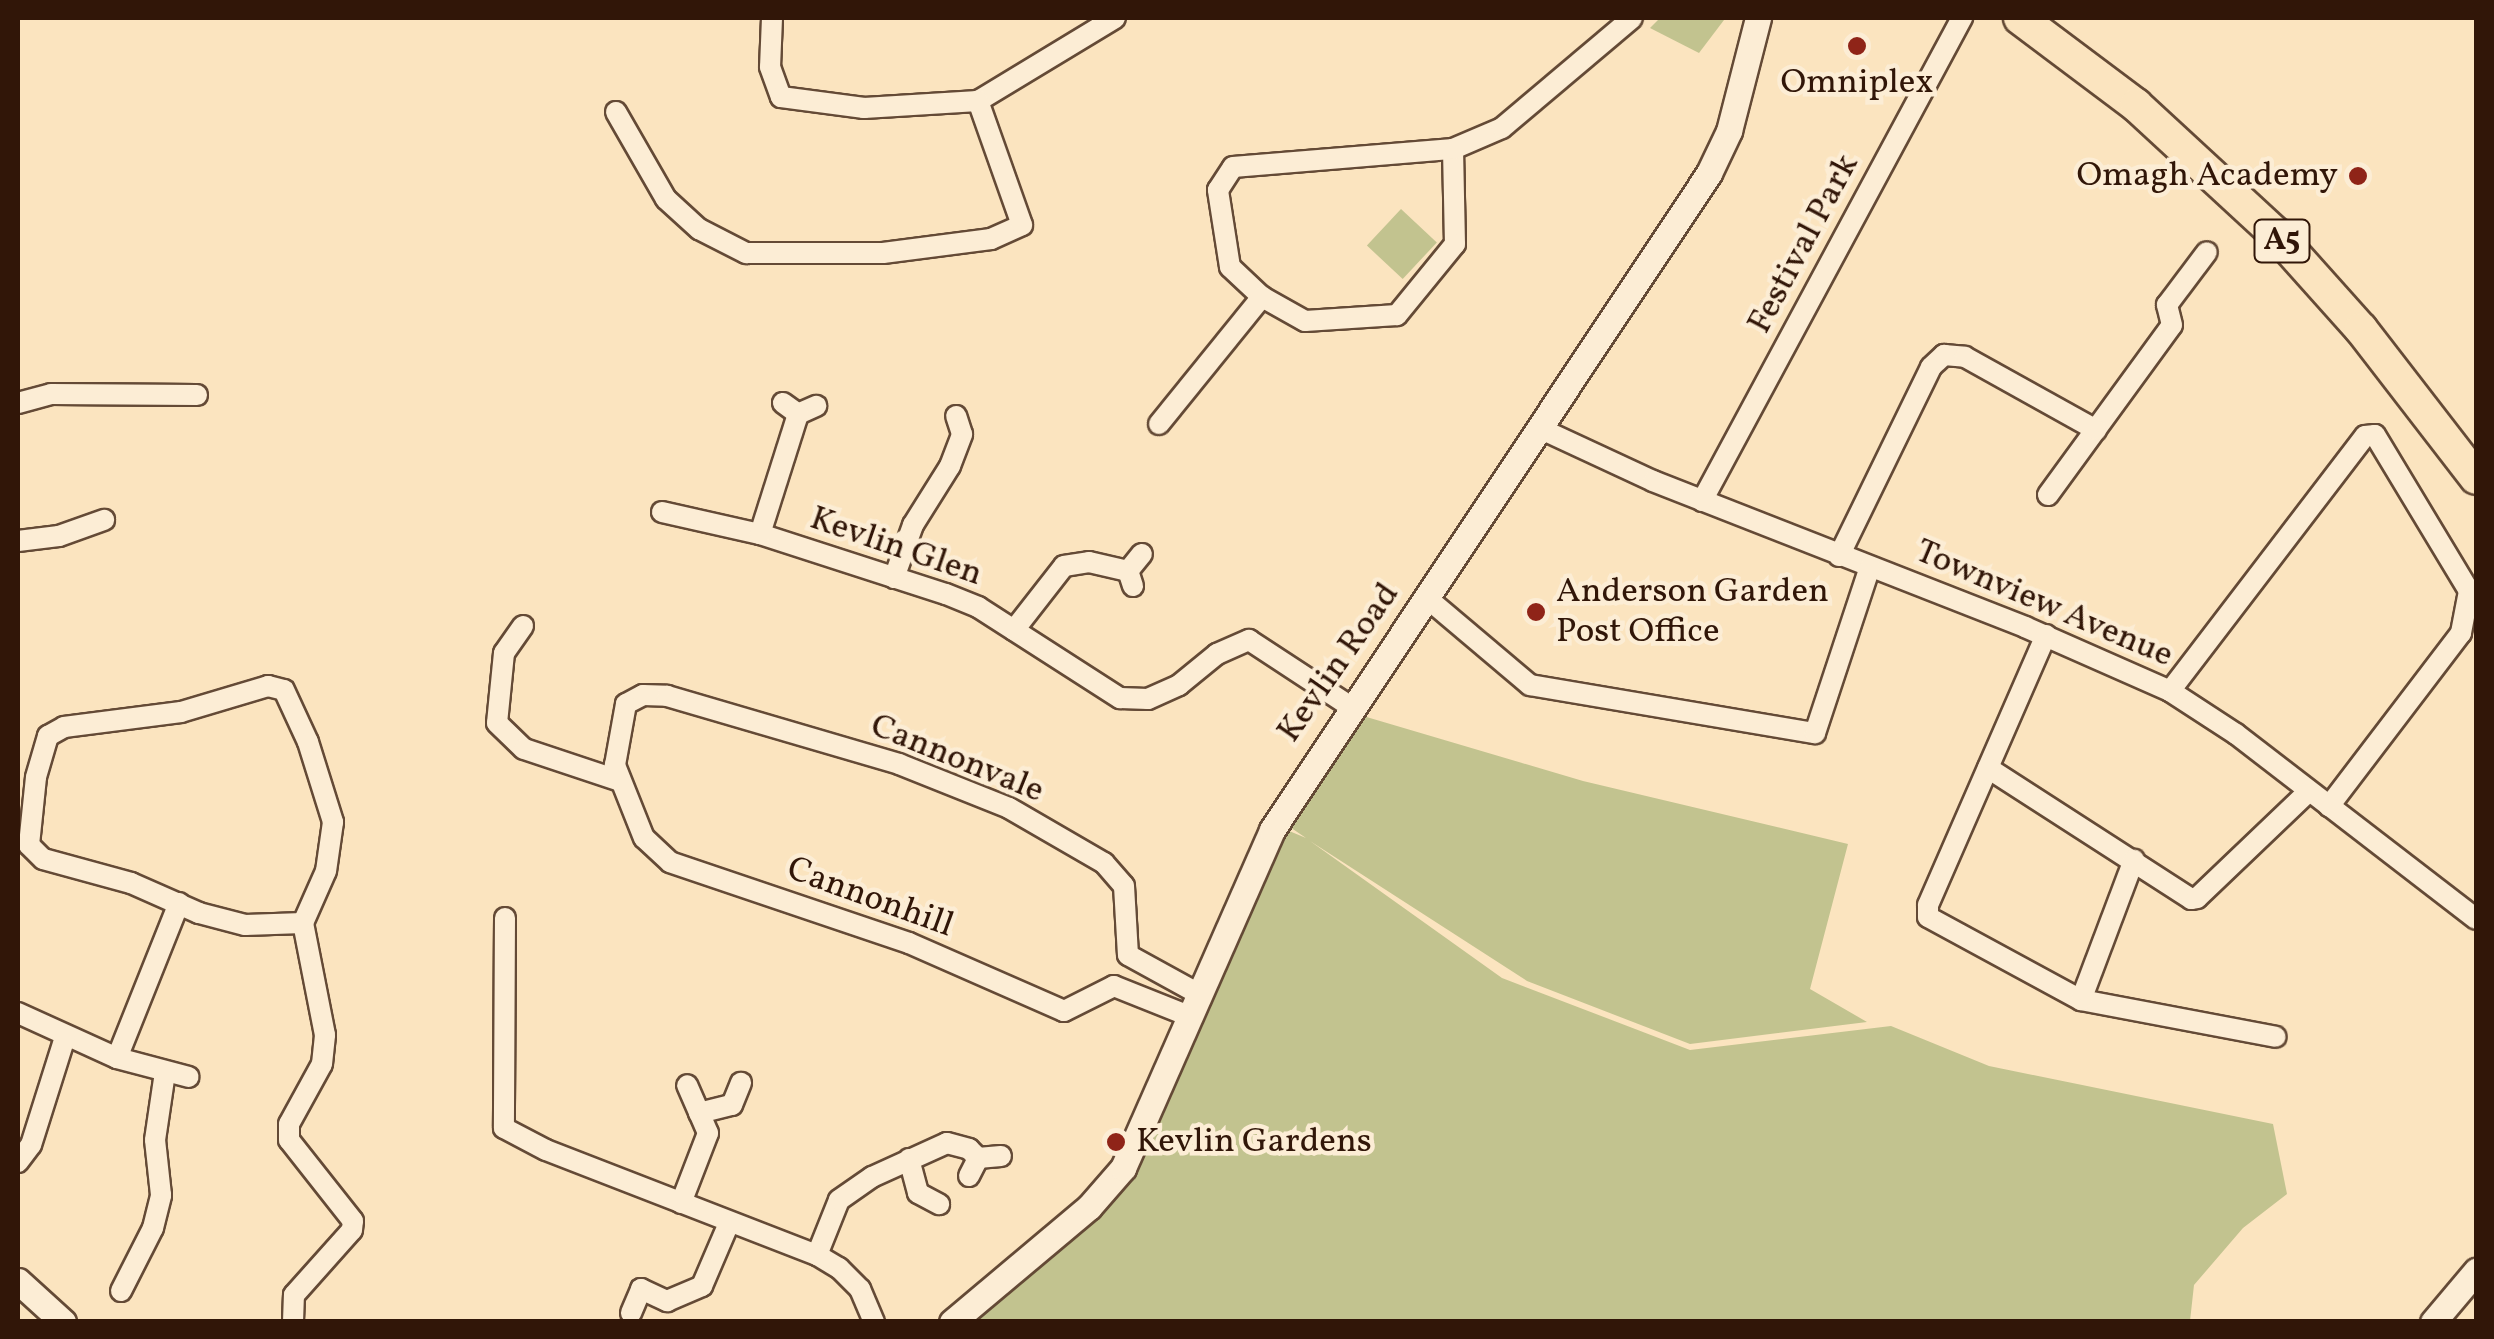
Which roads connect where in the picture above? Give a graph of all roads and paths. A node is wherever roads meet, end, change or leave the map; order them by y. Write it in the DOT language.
graph roads {
  1 [pos="772,18"];
  2 [pos="1115,18"];
  3 [pos="1632,18"];
  4 [pos="1758,18"];
  5 [pos="1962,18"];
  6 [pos="2020,18"];
  7 [pos="978,101"];
  8 [pos="616,112"];
  9 [pos="1454,149"];
  10 [pos="2207,252"];
  11 [pos="1262,297"];
  12 [pos="197,394"];
  13 [pos="18,403"];
  14 [pos="799,408"];
  15 [pos="1158,424"];
  16 [pos="966,427"];
  17 [pos="1541,429"];
  18 [pos="2096,430"];
  19 [pos="2468,469"];
  20 [pos="2476,490"];
  21 [pos="2048,495"];
  22 [pos="1702,501"];
  23 [pos="662,512"];
  24 [pos="104,520"];
  25 [pos="760,534"];
  26 [pos="18,542"];
  27 [pos="1142,554"];
  28 [pos="1839,556"];
  29 [pos="1870,568"];
  30 [pos="894,578"];
  31 [pos="1427,598"];
  32 [pos="523,626"];
  33 [pos="1014,630"];
  34 [pos="2046,635"];
  35 [pos="2170,691"];
  36 [pos="1351,707"];
  37 [pos="621,722"];
  38 [pos="1988,768"];
  39 [pos="620,780"];
  40 [pos="2309,791"];
  41 [pos="2329,806"];
  42 [pos="2134,860"];
  43 [pos="179,903"];
  44 [pos="504,918"];
  45 [pos="2476,919"];
  46 [pos="303,923"];
  47 [pos="2081,1000"];
  48 [pos="1194,1005"];
  49 [pos="18,1013"];
  50 [pos="65,1037"];
  51 [pos="2276,1037"];
  52 [pos="117,1058"];
  53 [pos="165,1072"];
  54 [pos="188,1077"];
  55 [pos="741,1083"];
  56 [pos="688,1084"];
  57 [pos="699,1113"];
  58 [pos="1002,1156"];
  59 [pos="909,1160"];
  60 [pos="18,1162"];
  61 [pos="681,1203"];
  62 [pos="939,1204"];
  63 [pos="729,1222"];
  64 [pos="816,1255"];
  65 [pos="2476,1271"];
  66 [pos="18,1281"];
  67 [pos="120,1291"];
  68 [pos="631,1313"];
  69 [pos="63,1322"];
  70 [pos="292,1322"];
  71 [pos="874,1322"];
  72 [pos="952,1322"];
  73 [pos="2433,1322"];
  1 -- 7 [label="street"];
  2 -- 7 [label="street"];
  3 -- 9 [label="street"];
  4 -- 17 [label="street, Kevlin Road"];
  5 -- 22 [label="street, Festival Park"];
  6 -- 19 [label="highway, A5"];
  7 -- 8 [label="street"];
  9 -- 11 [label="street"];
  9 -- 11 [label="street"];
  10 -- 18 [label="street"];
  11 -- 15 [label="street"];
  12 -- 13 [label="street"];
  14 -- 25 [label="street"];
  16 -- 30 [label="street"];
  17 -- 22 [label="street, Townview Avenue"];
  17 -- 31 [label="street, Kevlin Road"];
  18 -- 21 [label="street"];
  18 -- 28 [label="street"];
  19 -- 20 [label="highway, A5"];
  22 -- 28 [label="street, Townview Avenue"];
  23 -- 25 [label="street, Kevlin Glen"];
  24 -- 26 [label="street"];
  25 -- 30 [label="street, Kevlin Glen"];
  27 -- 33 [label="street"];
  28 -- 29 [label="street, Townview Avenue"];
  29 -- 31 [label="street"];
  29 -- 34 [label="street, Townview Avenue"];
  30 -- 33 [label="street, Kevlin Glen"];
  31 -- 36 [label="street, Kevlin Road"];
  32 -- 39 [label="street"];
  33 -- 36 [label="street, Kevlin Glen"];
  34 -- 35 [label="street, Townview Avenue"];
  34 -- 38 [label="street"];
  35 -- 40 [label="street, Townview Avenue"];
  35 -- 41 [label="street"];
  36 -- 48 [label="street, Kevlin Road"];
  37 -- 39 [label="street, Cannonhill"];
  37 -- 48 [label="street, Cannonvale"];
  38 -- 42 [label="street"];
  38 -- 47 [label="street"];
  39 -- 48 [label="street, Cannonhill"];
  40 -- 41 [label="street, Townview Avenue"];
  40 -- 42 [label="street"];
  41 -- 45 [label="street, Townview Avenue"];
  42 -- 47 [label="street"];
  43 -- 46 [label="street"];
  43 -- 46 [label="street"];
  43 -- 52 [label="street"];
  44 -- 61 [label="street"];
  46 -- 70 [label="street"];
  47 -- 51 [label="street"];
  48 -- 72 [label="street, Kevlin Road"];
  49 -- 50 [label="street"];
  50 -- 52 [label="street"];
  50 -- 60 [label="street"];
  52 -- 53 [label="street"];
  53 -- 54 [label="street"];
  53 -- 67 [label="street"];
  55 -- 57 [label="street"];
  56 -- 57 [label="street"];
  57 -- 61 [label="street"];
  58 -- 59 [label="street"];
  59 -- 62 [label="street"];
  59 -- 64 [label="street"];
  61 -- 63 [label="street"];
  63 -- 64 [label="street"];
  63 -- 68 [label="street"];
  64 -- 71 [label="street"];
  65 -- 73 [label="street"];
  66 -- 69 [label="street"];
}
